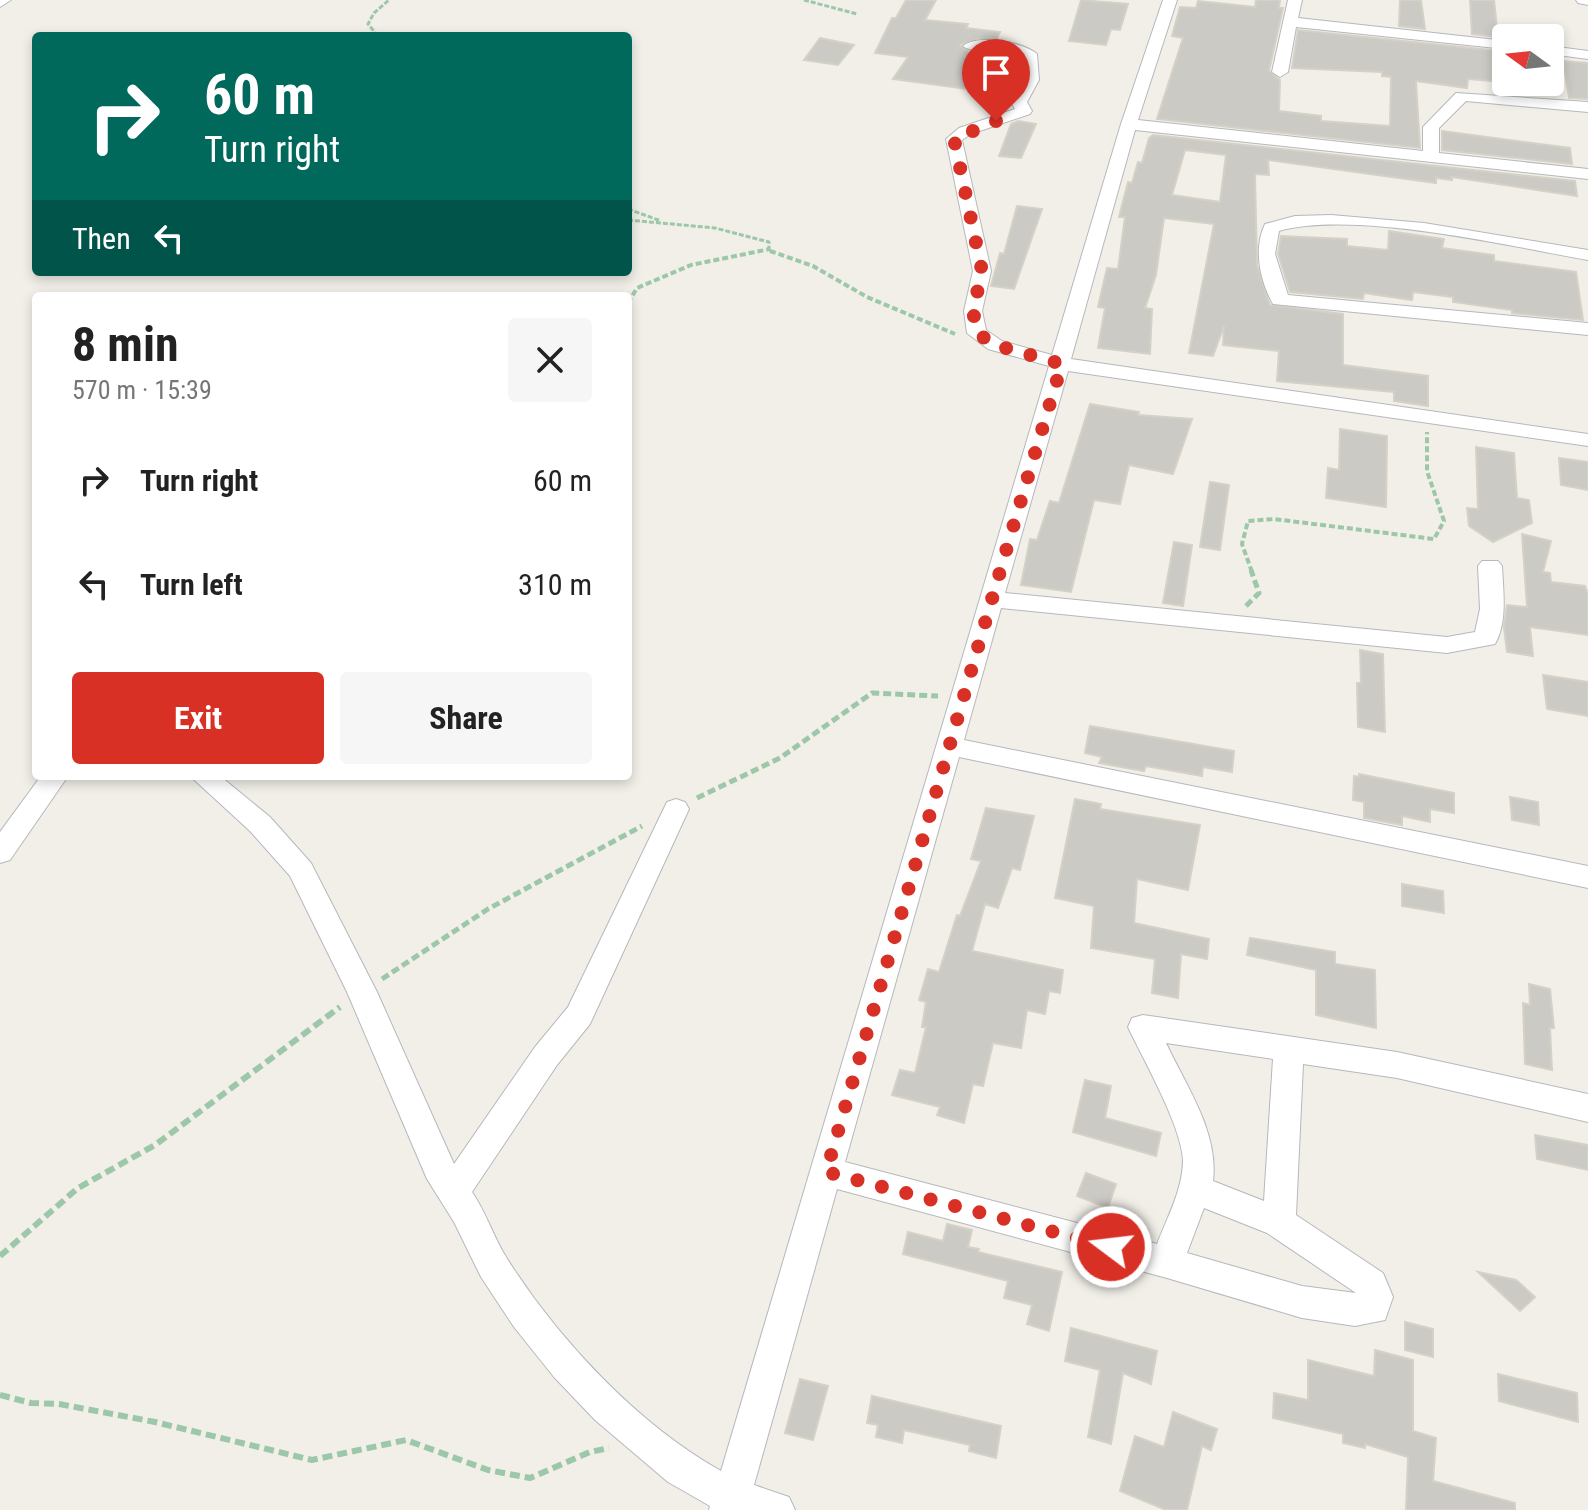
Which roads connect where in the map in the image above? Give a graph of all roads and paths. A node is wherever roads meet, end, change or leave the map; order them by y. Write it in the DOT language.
graph roads {
  1 [pos="389,0"];
  2 [pos="804,0"];
  3 [pos="1170,0"];
  4 [pos="1295,0"];
  5 [pos="857,14"];
  6 [pos="1291,22"];
  7 [pos="375,32"];
  8 [pos="1492,44"];
  9 [pos="970,46"];
  10 [pos="1564,52"];
  11 [pos="1588,55"];
  12 [pos="1280,72"];
  13 [pos="1588,107"];
  14 [pos="1129,124"];
  15 [pos="1431,156"];
  16 [pos="1588,174"];
  17 [pos="632,211"];
  18 [pos="632,220"];
  19 [pos="665,224"];
  20 [pos="770,251"];
  21 [pos="1588,255"];
  22 [pos="632,296"];
  23 [pos="1588,329"];
  24 [pos="995,345"];
  25 [pos="1062,364"];
  26 [pos="1427,417"];
  27 [pos="1588,440"];
  28 [pos="1490,566"];
  29 [pos="990,599"];
  30 [pos="1229,625"];
  31 [pos="963,697"];
  32 [pos="951,746"];
  33 [pos="52,780"];
  34 [pos="208,780"];
  35 [pos="676,809"];
  36 [pos="0,853"];
  37 [pos="1588,877"];
  38 [pos="362,992"];
  39 [pos="1289,1047"];
  40 [pos="1588,1108"];
  41 [pos="826,1172"];
  42 [pos="1195,1189"];
  43 [pos="454,1191"];
  44 [pos="1279,1222"];
  45 [pos="0,1256"];
  46 [pos="1167,1262"];
  47 [pos="0,1395"];
  48 [pos="645,1440"];
  49 [pos="730,1504"];
  50 [pos="776,1510"];
  1 -- 7 [label="path"];
  2 -- 5 [label="path"];
  3 -- 14 [label="street"];
  4 -- 6 [label="street"];
  6 -- 8 [label="street"];
  6 -- 12 [label="street"];
  9 -- 24 [label="street"];
  10 -- 11 [label="street"];
  13 -- 15 [label="street"];
  14 -- 15 [label="street"];
  14 -- 25 [label="street"];
  15 -- 16 [label="street"];
  17 -- 19 [label="path"];
  18 -- 19 [label="path"];
  19 -- 20 [label="path"];
  20 -- 22 [label="path"];
  20 -- 24 [label="path"];
  21 -- 23 [label="street"];
  24 -- 25 [label="street"];
  25 -- 26 [label="street"];
  25 -- 29 [label="street"];
  26 -- 27 [label="street"];
  26 -- 30 [label="path"];
  28 -- 30 [label="street"];
  29 -- 30 [label="street"];
  29 -- 31 [label="street"];
  31 -- 32 [label="street"];
  31 -- 35 [label="path"];
  32 -- 37 [label="street"];
  32 -- 41 [label="street"];
  33 -- 36 [label="street"];
  34 -- 38 [label="street"];
  35 -- 38 [label="path"];
  35 -- 43 [label="street"];
  38 -- 43 [label="street"];
  38 -- 45 [label="path"];
  39 -- 40 [label="street"];
  39 -- 42 [label="street"];
  39 -- 44 [label="street"];
  41 -- 46 [label="street"];
  41 -- 49 [label="street"];
  42 -- 44 [label="street"];
  42 -- 46 [label="street"];
  43 -- 48 [label="street"];
  44 -- 46 [label="street"];
  47 -- 48 [label="path"];
  48 -- 49 [label="street"];
  49 -- 50 [label="street"];
}
